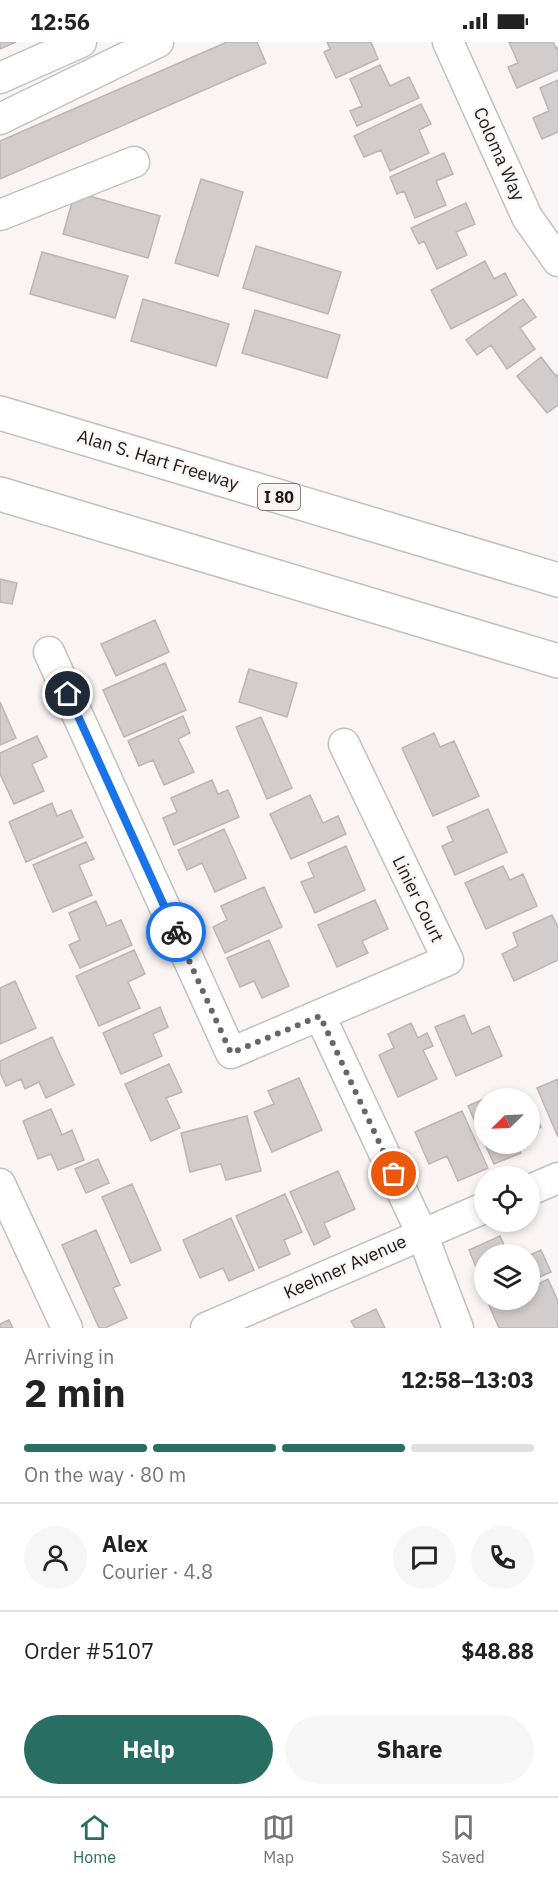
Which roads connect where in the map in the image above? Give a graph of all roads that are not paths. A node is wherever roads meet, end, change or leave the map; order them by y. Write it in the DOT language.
graph roads {
  1 [pos="81,42"];
  2 [pos="158,42"];
  3 [pos="448,42"];
  4 [pos="125,49"];
  5 [pos="0,78"];
  6 [pos="0,118"];
  7 [pos="134,162"];
  8 [pos="0,215"];
  9 [pos="558,261"];
  10 [pos="0,413"];
  11 [pos="0,494"];
  12 [pos="558,580"];
  13 [pos="49,652"];
  14 [pos="558,661"];
  15 [pos="344,744"];
  16 [pos="320,1016"];
  17 [pos="558,1178"];
  18 [pos="0,1184"];
  19 [pos="540,1186"];
  20 [pos="474,1212"];
  21 [pos="422,1234"];
  22 [pos="67,1328"];
  23 [pos="206,1328"];
  24 [pos="458,1328"];
  1 -- 5 [label="street"];
  2 -- 4 [label="street"];
  3 -- 9 [label="street, Coloma Way"];
  4 -- 6 [label="street"];
  7 -- 8 [label="street"];
  10 -- 12 [label="highway, Alan S. Hart Freeway / I 80"];
  11 -- 14 [label="highway"];
  13 -- 16 [label="street"];
  15 -- 16 [label="street, Linier Court"];
  16 -- 21 [label="street"];
  17 -- 19 [label="street"];
  18 -- 22 [label="street"];
  20 -- 21 [label="street, Keehner Avenue"];
  21 -- 23 [label="street, Keehner Avenue"];
  21 -- 24 [label="street"];
}
